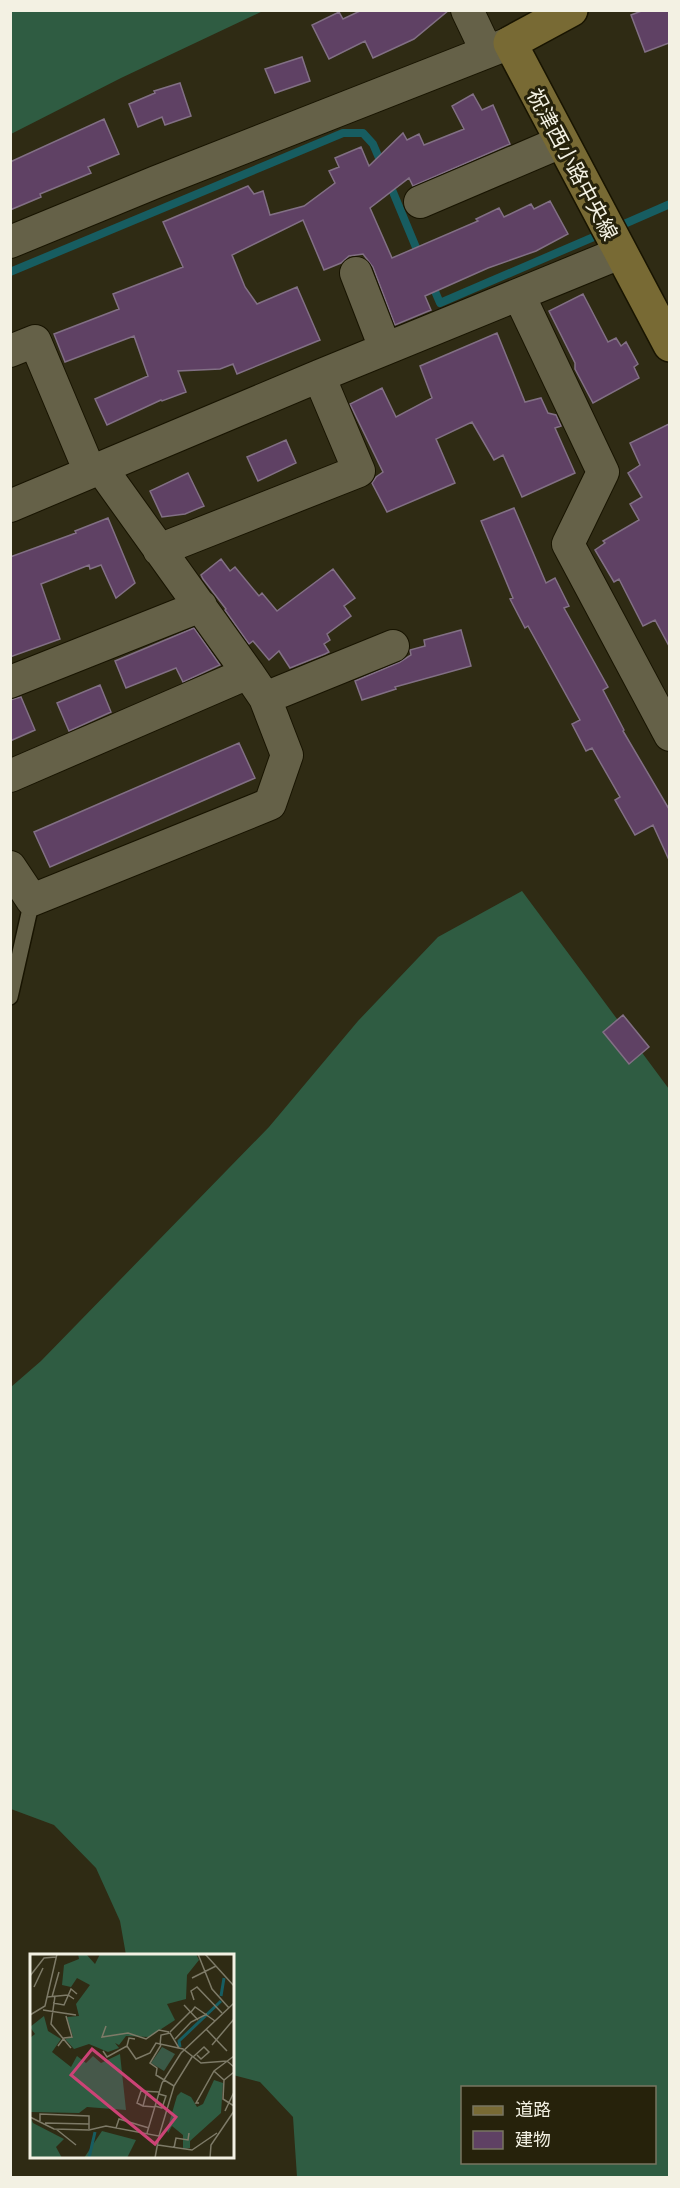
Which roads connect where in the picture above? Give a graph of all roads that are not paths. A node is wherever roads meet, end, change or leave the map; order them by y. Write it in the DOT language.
graph roads {
  1 [pos="467,10"];
  2 [pos="571,10"];
  3 [pos="498,47"];
  4 [pos="561,142"];
  5 [pos="420,202"];
  6 [pos="10,242"];
  7 [pos="620,253"];
  8 [pos="356,273"];
  9 [pos="519,295"];
  10 [pos="669,345"];
  11 [pos="385,348"];
  12 [pos="10,351"];
  13 [pos="319,376"];
  14 [pos="96,470"];
  15 [pos="10,506"];
  16 [pos="159,550"];
  17 [pos="201,606"];
  18 [pos="393,646"];
  19 [pos="10,682"];
  20 [pos="256,686"];
  21 [pos="669,735"];
  22 [pos="10,777"];
  23 [pos="10,867"];
  24 [pos="32,900"];
  25 [pos="10,997"];
  1 -- 3 [label="street"];
  2 -- 3 [label="main road"];
  3 -- 4 [label="main road, 祝津西小路中央線"];
  3 -- 6 [label="street"];
  4 -- 5 [label="street"];
  4 -- 7 [label="main road, 祝津西小路中央線"];
  7 -- 9 [label="street"];
  7 -- 10 [label="main road, 祝津西小路中央線"];
  8 -- 11 [label="street"];
  9 -- 11 [label="street"];
  9 -- 21 [label="street"];
  11 -- 13 [label="street"];
  12 -- 14 [label="street"];
  13 -- 14 [label="street"];
  13 -- 16 [label="street"];
  14 -- 15 [label="street"];
  14 -- 16 [label="street"];
  16 -- 17 [label="street"];
  17 -- 19 [label="street"];
  17 -- 20 [label="street"];
  18 -- 20 [label="street"];
  20 -- 22 [label="street"];
  20 -- 24 [label="street"];
  23 -- 24 [label="street"];
  24 -- 25 [label="lane"];
}
